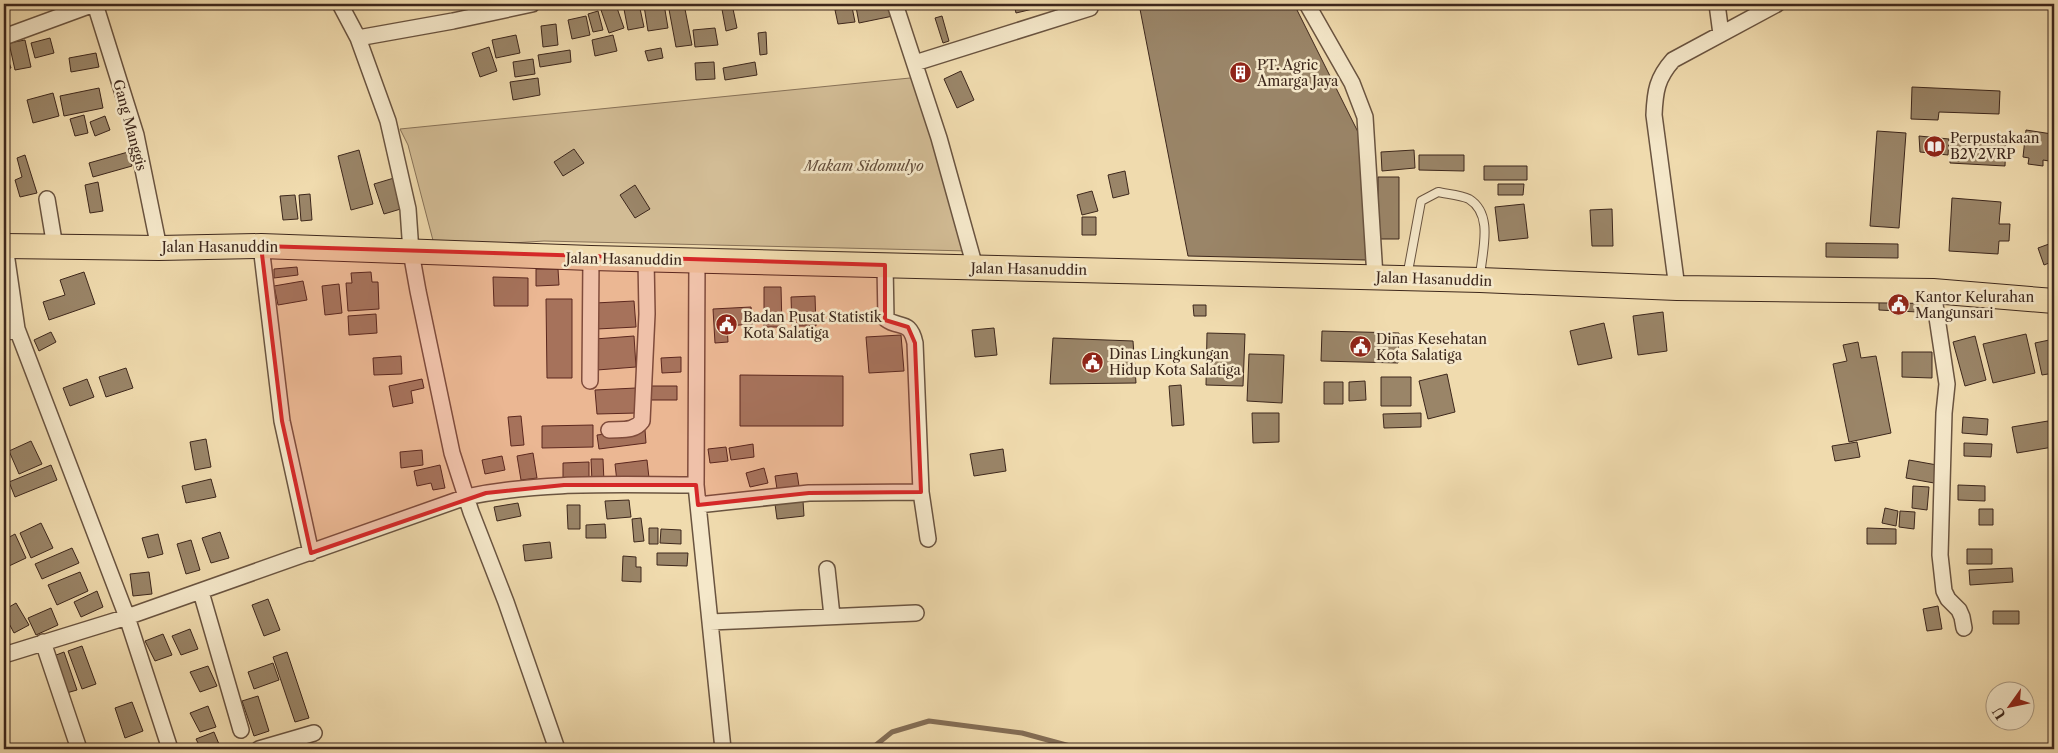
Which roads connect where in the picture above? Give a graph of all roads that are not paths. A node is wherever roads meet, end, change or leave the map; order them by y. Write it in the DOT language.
graph roads {
  1 [pos="94,4"];
  2 [pos="340,4"];
  3 [pos="532,4"];
  4 [pos="895,4"];
  5 [pos="1307,4"];
  6 [pos="1717,4"];
  7 [pos="1777,4"];
  8 [pos="514,6"];
  9 [pos="1090,8"];
  10 [pos="1721,34"];
  11 [pos="4,37"];
  12 [pos="358,38"];
  13 [pos="915,63"];
  14 [pos="47,199"];
  15 [pos="4,246"];
  16 [pos="55,246"];
  17 [pos="261,246"];
  18 [pos="159,248"];
  19 [pos="411,252"];
  20 [pos="591,258"];
  21 [pos="646,259"];
  22 [pos="697,260"];
  23 [pos="885,265"];
  24 [pos="975,267"];
  25 [pos="1375,277"];
  26 [pos="1407,278"];
  27 [pos="1480,280"];
  28 [pos="1677,288"];
  29 [pos="1939,292"];
  30 [pos="2054,302"];
  31 [pos="10,331"];
  32 [pos="590,381"];
  33 [pos="609,430"];
  34 [pos="696,485"];
  35 [pos="921,492"];
  36 [pos="466,497"];
  37 [pos="698,505"];
  38 [pos="928,539"];
  39 [pos="311,553"];
  40 [pos="827,568"];
  41 [pos="201,592"];
  42 [pos="916,612"];
  43 [pos="832,616"];
  44 [pos="127,617"];
  45 [pos="710,622"];
  46 [pos="1964,628"];
  47 [pos="43,642"];
  48 [pos="4,654"];
  49 [pos="241,730"];
  50 [pos="314,733"];
  51 [pos="79,749"];
  52 [pos="170,749"];
  53 [pos="259,749"];
  54 [pos="557,749"];
  55 [pos="723,749"];
  1 -- 11 [label="street"];
  1 -- 18 [label="street, Gang Manggis"];
  2 -- 12 [label="street"];
  3 -- 8 [label="street"];
  4 -- 13 [label="street"];
  5 -- 25 [label="street"];
  6 -- 10 [label="street"];
  7 -- 10 [label="street"];
  8 -- 12 [label="street"];
  9 -- 13 [label="street"];
  10 -- 28 [label="street"];
  12 -- 19 [label="street"];
  13 -- 24 [label="street"];
  14 -- 16 [label="street"];
  15 -- 16 [label="main road, Jalan Hasanuddin"];
  15 -- 31 [label="street"];
  16 -- 18 [label="main road, Jalan Hasanuddin"];
  17 -- 18 [label="main road, Jalan Hasanuddin"];
  17 -- 19 [label="main road, Jalan Hasanuddin"];
  17 -- 39 [label="street"];
  19 -- 20 [label="main road, Jalan Hasanuddin"];
  19 -- 36 [label="street"];
  20 -- 21 [label="main road, Jalan Hasanuddin"];
  20 -- 32 [label="street"];
  21 -- 22 [label="main road, Jalan Hasanuddin"];
  21 -- 33 [label="street"];
  22 -- 23 [label="main road, Jalan Hasanuddin"];
  22 -- 34 [label="street"];
  23 -- 24 [label="main road, Jalan Hasanuddin"];
  23 -- 35 [label="street"];
  24 -- 25 [label="main road, Jalan Hasanuddin"];
  25 -- 26 [label="main road, Jalan Hasanuddin"];
  26 -- 27 [label="main road, Jalan Hasanuddin"];
  26 -- 27 [label="lane"];
  27 -- 28 [label="main road, Jalan Hasanuddin"];
  28 -- 29 [label="main road, Jalan Hasanuddin"];
  29 -- 30 [label="main road, Jalan Hasanuddin"];
  29 -- 46 [label="street"];
  31 -- 44 [label="street"];
  34 -- 36 [label="street"];
  34 -- 37 [label="street"];
  35 -- 37 [label="street"];
  35 -- 38 [label="street"];
  36 -- 39 [label="street"];
  36 -- 54 [label="street"];
  37 -- 45 [label="street"];
  39 -- 41 [label="street"];
  40 -- 43 [label="street"];
  41 -- 44 [label="street"];
  41 -- 49 [label="street"];
  42 -- 43 [label="street"];
  43 -- 45 [label="street"];
  44 -- 47 [label="street"];
  44 -- 52 [label="street"];
  45 -- 55 [label="street"];
  47 -- 48 [label="street"];
  47 -- 51 [label="street"];
  50 -- 53 [label="street"];
}
